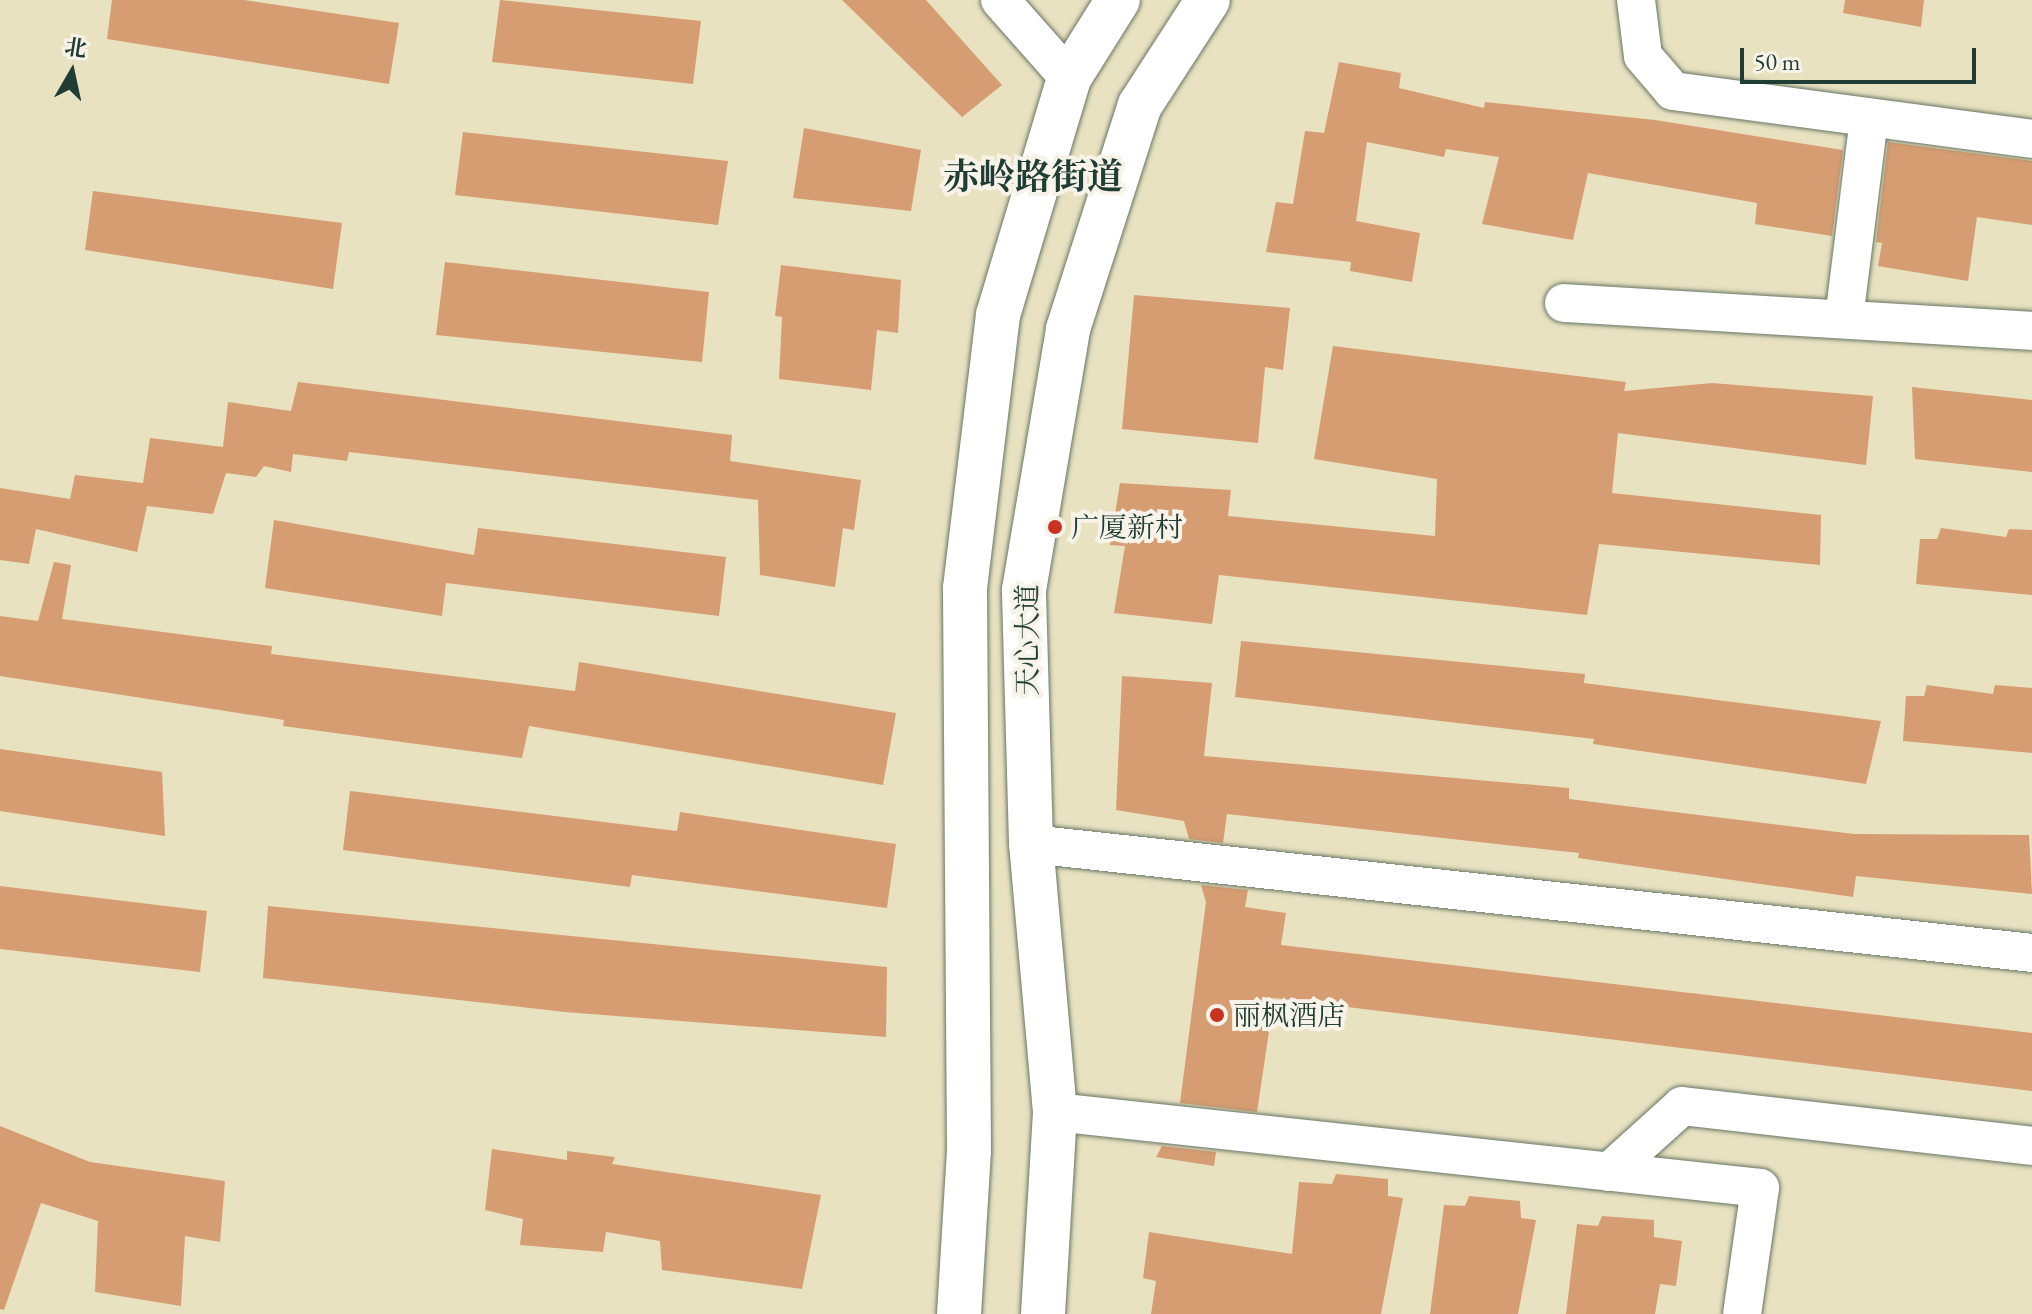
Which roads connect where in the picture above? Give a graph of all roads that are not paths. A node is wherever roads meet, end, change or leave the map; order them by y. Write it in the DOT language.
graph roads {
  1 [pos="1000,0"];
  2 [pos="1118,0"];
  3 [pos="1208,0"];
  4 [pos="1636,0"];
  5 [pos="1069,78"];
  6 [pos="1869,118"];
  7 [pos="2032,139"];
  8 [pos="1564,303"];
  9 [pos="1844,319"];
  10 [pos="2032,331"];
  11 [pos="1031,844"];
  12 [pos="2032,953"];
  13 [pos="1055,1112"];
  14 [pos="2032,1146"];
  15 [pos="1609,1172"];
  16 [pos="959,1314"];
  17 [pos="1043,1314"];
  18 [pos="1742,1314"];
  1 -- 5 [label="street"];
  2 -- 5 [label="main road"];
  3 -- 11 [label="main road, 天心大道"];
  4 -- 6 [label="street"];
  5 -- 16 [label="main road"];
  6 -- 7 [label="street"];
  6 -- 9 [label="street"];
  8 -- 9 [label="street"];
  9 -- 10 [label="street"];
  11 -- 12 [label="street"];
  11 -- 13 [label="main road, 天心大道"];
  13 -- 15 [label="street"];
  13 -- 17 [label="main road, 天心大道"];
  14 -- 15 [label="street"];
  15 -- 18 [label="street"];
}
